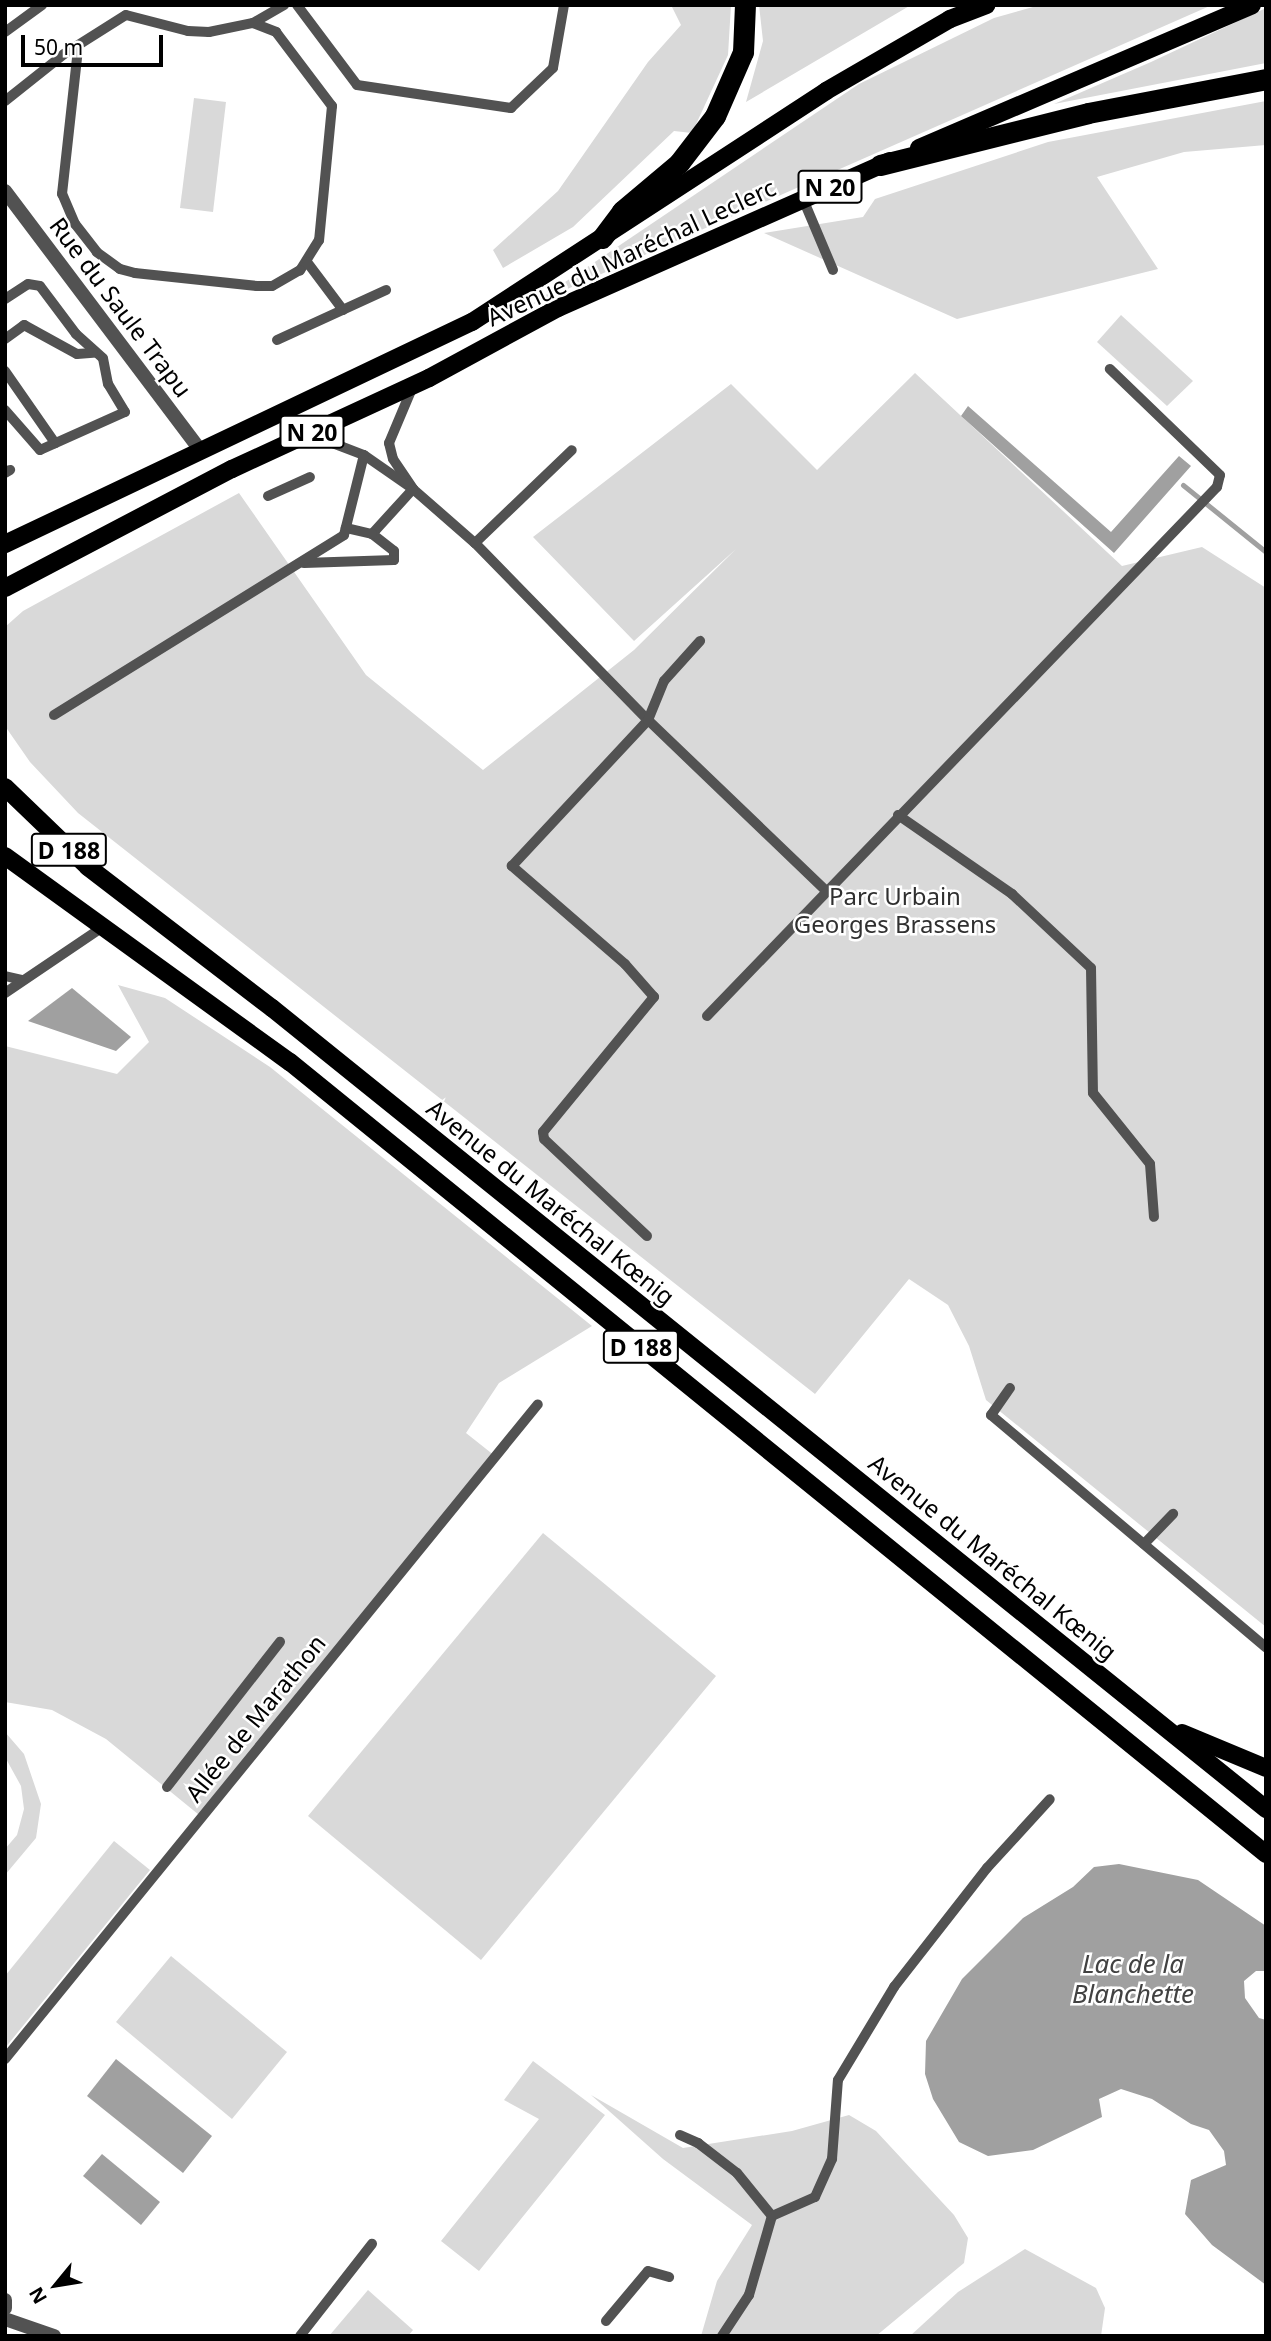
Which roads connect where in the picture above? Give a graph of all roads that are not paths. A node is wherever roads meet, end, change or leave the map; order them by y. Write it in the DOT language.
graph roads {
  1 [pos="41,5"];
  2 [pos="284,5"];
  3 [pos="297,5"];
  4 [pos="564,5"];
  5 [pos="745,5"];
  6 [pos="986,5"];
  7 [pos="1252,5"];
  8 [pos="118,11"];
  9 [pos="253,23"];
  10 [pos="5,32"];
  11 [pos="78,49"];
  12 [pos="1266,79"];
  13 [pos="5,100"];
  14 [pos="880,165"];
  15 [pos="5,191"];
  16 [pos="803,199"];
  17 [pos="602,238"];
  18 [pos="307,262"];
  19 [pos="833,270"];
  20 [pos="386,290"];
  21 [pos="5,299"];
  22 [pos="343,310"];
  23 [pos="5,339"];
  24 [pos="277,340"];
  25 [pos="122,347"];
  26 [pos="98,355"];
  27 [pos="1110,369"];
  28 [pos="5,371"];
  29 [pos="414,384"];
  30 [pos="5,410"];
  31 [pos="55,443"];
  32 [pos="279,447"];
  33 [pos="572,450"];
  34 [pos="201,451"];
  35 [pos="363,454"];
  36 [pos="310,477"];
  37 [pos="413,489"];
  38 [pos="268,496"];
  39 [pos="346,528"];
  40 [pos="372,534"];
  41 [pos="475,543"];
  42 [pos="5,544"];
  43 [pos="301,563"];
  44 [pos="5,588"];
  45 [pos="700,641"];
  46 [pos="54,715"];
  47 [pos="648,720"];
  48 [pos="5,788"];
  49 [pos="898,816"];
  50 [pos="5,856"];
  51 [pos="825,890"];
  52 [pos="100,929"];
  53 [pos="5,976"];
  54 [pos="23,979"];
  55 [pos="5,993"];
  56 [pos="707,1016"];
  57 [pos="1154,1217"];
  58 [pos="647,1236"];
  59 [pos="1010,1388"];
  60 [pos="538,1404"];
  61 [pos="1173,1514"];
  62 [pos="1144,1544"];
  63 [pos="280,1642"];
  64 [pos="1266,1647"];
  65 [pos="1161,1723"];
  66 [pos="1266,1768"];
  67 [pos="167,1787"];
  68 [pos="1050,1800"];
  69 [pos="1266,1810"];
  70 [pos="1266,1854"];
  71 [pos="5,2059"];
  72 [pos="680,2135"];
  73 [pos="772,2216"];
  74 [pos="372,2244"];
  75 [pos="669,2277"];
  76 [pos="5,2300"];
  77 [pos="5,2308"];
  78 [pos="5,2319"];
  79 [pos="606,2321"];
  80 [pos="54,2336"];
  81 [pos="300,2336"];
  82 [pos="722,2336"];
  1 -- 10 [label="lane"];
  2 -- 9 [label="lane"];
  3 -- 4 [label="lane"];
  5 -- 17 [label="highway"];
  6 -- 17 [label="main road, Avenue du Maréchal Leclerc / N 20"];
  7 -- 14 [label="main road, Avenue du Maréchal Leclerc / N 20"];
  8 -- 9 [label="lane"];
  8 -- 11 [label="lane"];
  9 -- 18 [label="lane"];
  11 -- 13 [label="lane"];
  11 -- 18 [label="lane"];
  12 -- 14 [label="highway"];
  14 -- 16 [label="main road, Avenue du Maréchal Leclerc / N 20"];
  15 -- 25 [label="street, Rue du Saule Trapu"];
  16 -- 19 [label="lane"];
  16 -- 29 [label="main road, Avenue du Maréchal Leclerc / N 20"];
  17 -- 34 [label="main road, Avenue du Maréchal Leclerc / N 20"];
  18 -- 22 [label="lane"];
  20 -- 22 [label="lane"];
  21 -- 26 [label="lane"];
  22 -- 24 [label="lane"];
  23 -- 26 [label="lane"];
  25 -- 26 [label="lane"];
  25 -- 34 [label="street, Rue du Saule Trapu"];
  26 -- 31 [label="lane"];
  27 -- 49 [label="lane"];
  28 -- 31 [label="lane"];
  29 -- 32 [label="main road, Avenue du Maréchal Leclerc / N 20"];
  29 -- 37 [label="lane"];
  30 -- 31 [label="lane"];
  32 -- 35 [label="lane"];
  32 -- 44 [label="main road, Avenue du Maréchal Leclerc / N 20"];
  33 -- 41 [label="lane"];
  34 -- 42 [label="main road, Avenue du Maréchal Leclerc / N 20"];
  35 -- 37 [label="lane"];
  35 -- 39 [label="lane"];
  36 -- 38 [label="lane"];
  37 -- 40 [label="lane"];
  37 -- 41 [label="lane"];
  39 -- 40 [label="lane"];
  39 -- 43 [label="lane"];
  40 -- 43 [label="lane"];
  41 -- 47 [label="lane"];
  43 -- 46 [label="lane"];
  45 -- 47 [label="lane"];
  47 -- 51 [label="lane"];
  47 -- 58 [label="lane"];
  48 -- 65 [label="main road, Avenue du Maréchal Kœnig / D 188"];
  49 -- 51 [label="lane"];
  49 -- 57 [label="lane"];
  50 -- 52 [label="main road, D 188"];
  51 -- 56 [label="lane"];
  52 -- 54 [label="lane"];
  52 -- 70 [label="main road, D 188"];
  53 -- 54 [label="lane"];
  54 -- 55 [label="lane"];
  59 -- 62 [label="lane"];
  60 -- 71 [label="lane, Allée de Marathon"];
  61 -- 62 [label="lane"];
  62 -- 64 [label="lane"];
  63 -- 67 [label="lane"];
  65 -- 66 [label="main road"];
  65 -- 69 [label="main road, Avenue du Maréchal Kœnig / D 188"];
  68 -- 73 [label="lane"];
  72 -- 73 [label="lane"];
  73 -- 82 [label="lane"];
  74 -- 81 [label="lane"];
  75 -- 79 [label="lane"];
  76 -- 77 [label="street"];
  78 -- 80 [label="street"];
}
